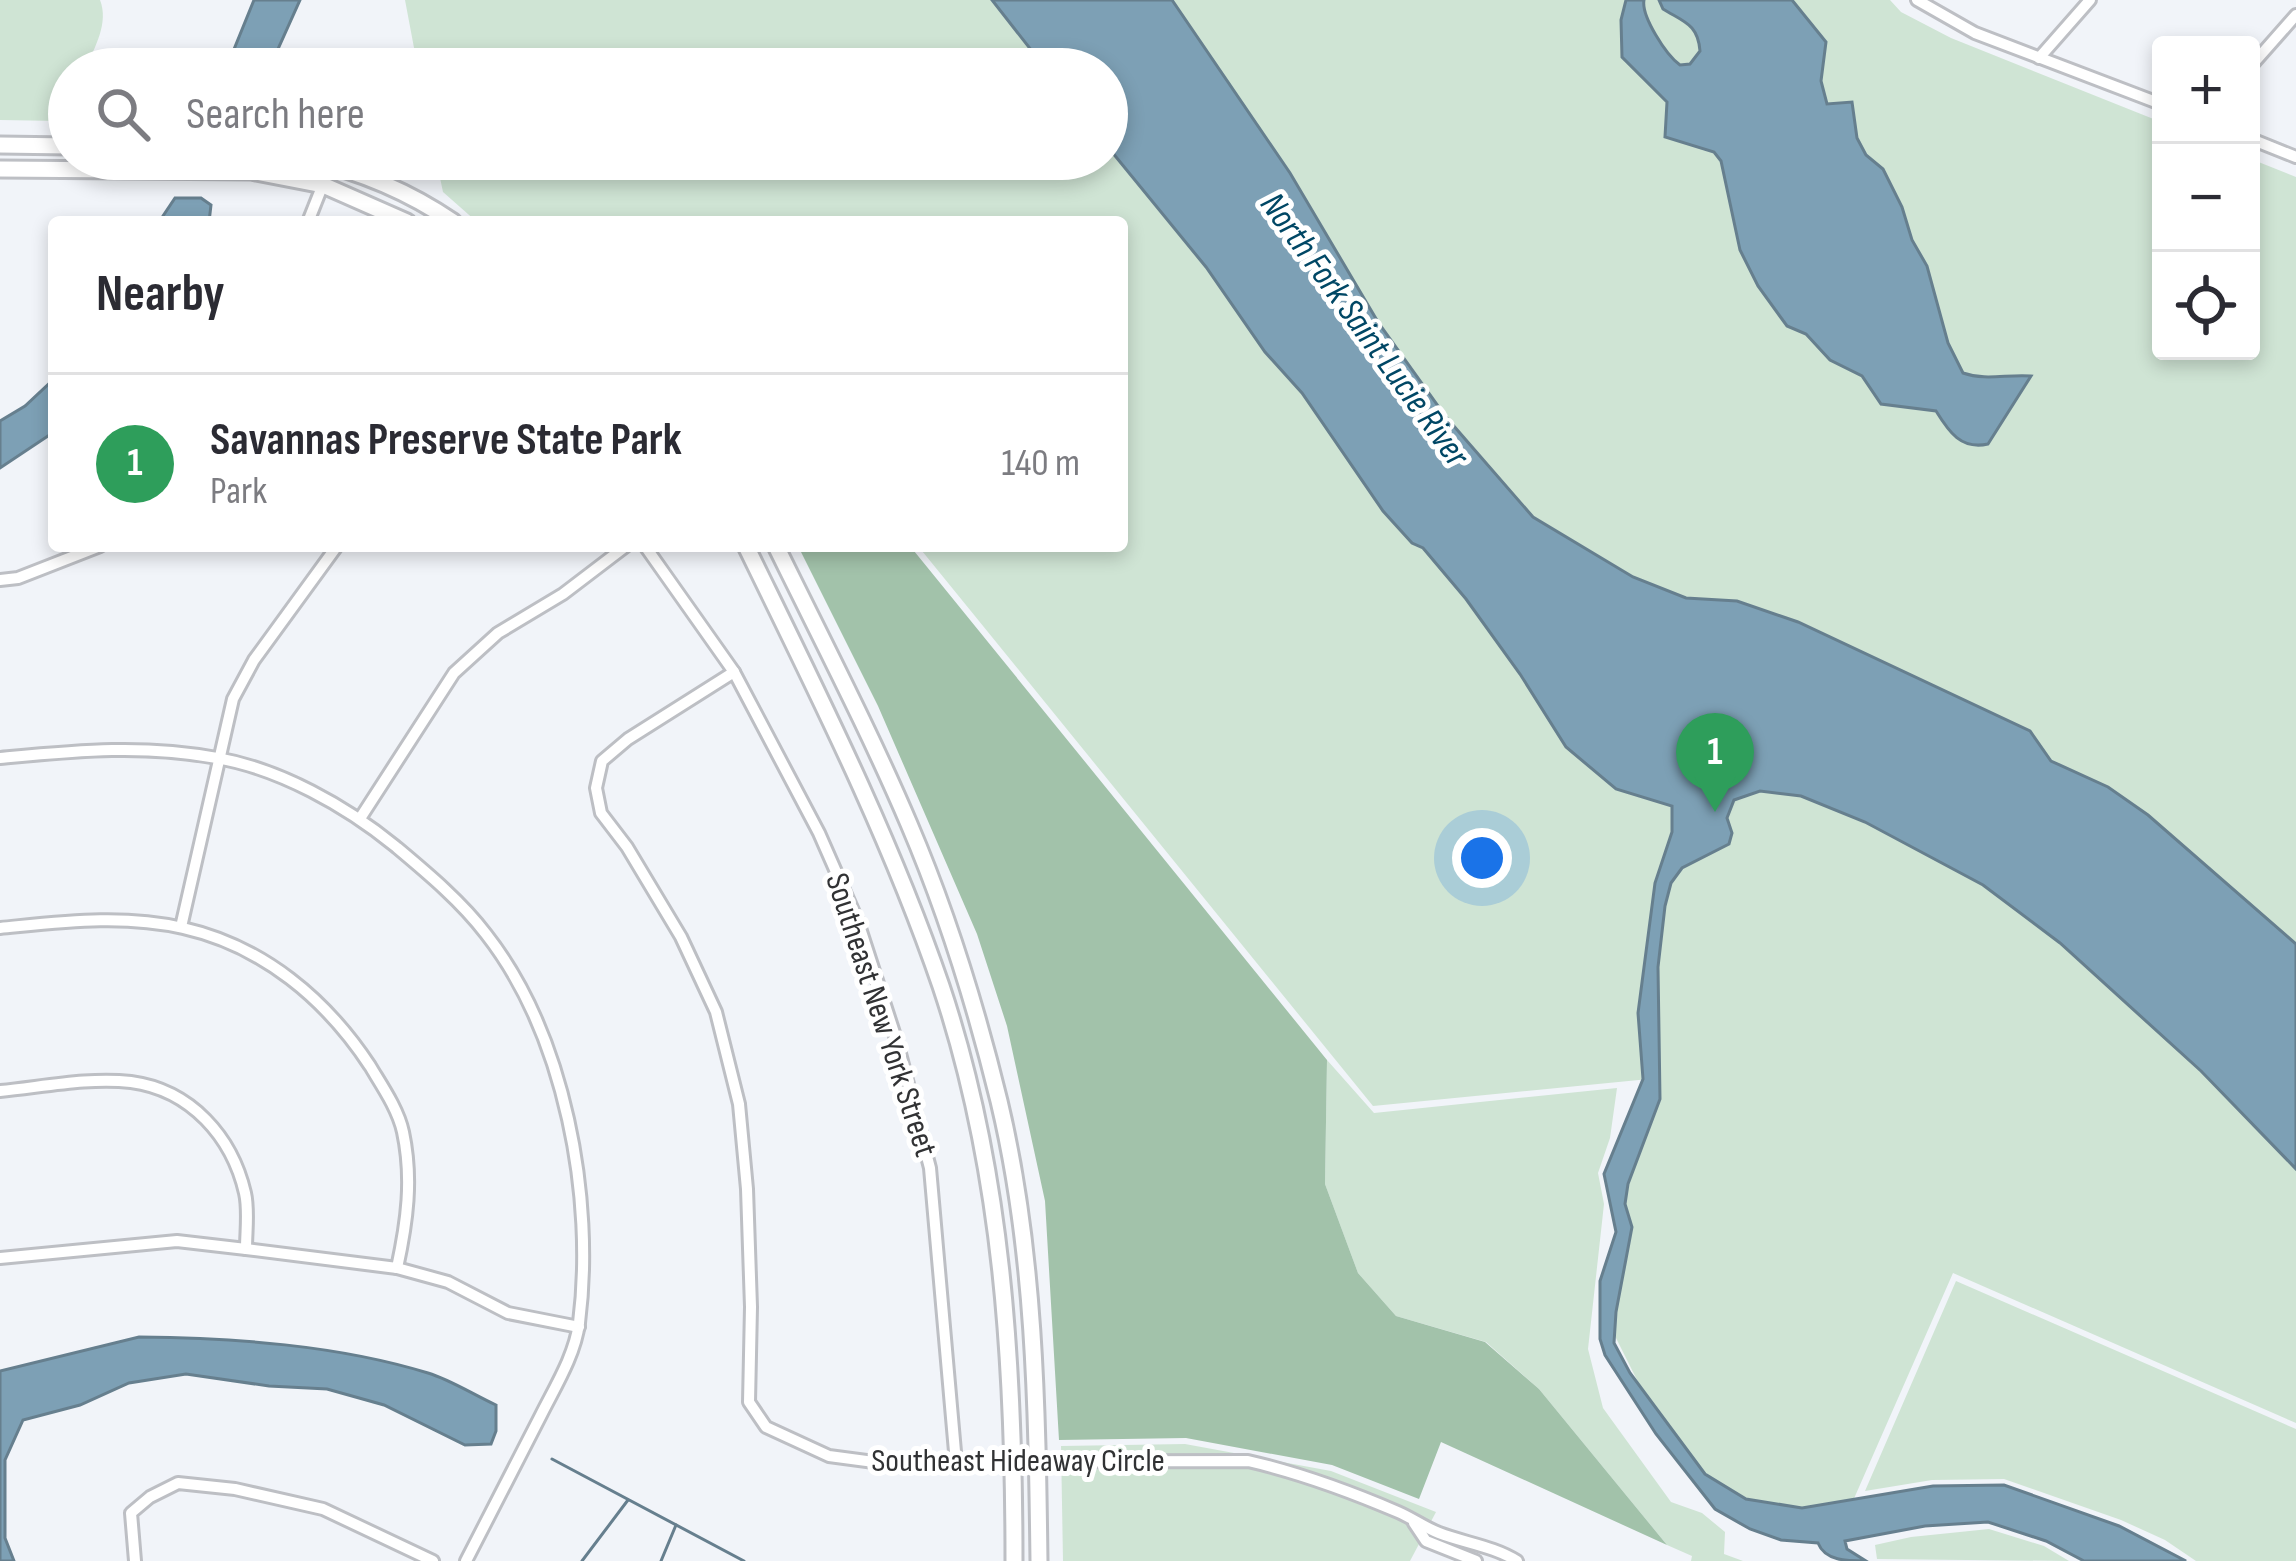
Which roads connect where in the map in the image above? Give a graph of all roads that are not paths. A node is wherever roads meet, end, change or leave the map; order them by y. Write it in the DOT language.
graph roads {
  1 [pos="1917,0"];
  2 [pos="2090,0"];
  3 [pos="2296,15"];
  4 [pos="2260,56"];
  5 [pos="2039,58"];
  6 [pos="2152,101"];
  7 [pos="2260,143"];
  8 [pos="0,145"];
  9 [pos="48,146"];
  10 [pos="2296,157"];
  11 [pos="0,169"];
  12 [pos="48,169"];
  13 [pos="301,180"];
  14 [pos="325,180"];
  15 [pos="373,180"];
  16 [pos="323,184"];
  17 [pos="310,216"];
  18 [pos="394,216"];
  19 [pos="443,216"];
  20 [pos="85,552"];
  21 [pos="333,552"];
  22 [pos="618,552"];
  23 [pos="649,552"];
  24 [pos="749,552"];
  25 [pos="779,552"];
  26 [pos="0,580"];
  27 [pos="734,672"];
  28 [pos="0,758"];
  29 [pos="221,758"];
  30 [pos="361,818"];
  31 [pos="181,927"];
  32 [pos="0,928"];
  33 [pos="0,1091"];
  34 [pos="246,1250"];
  35 [pos="0,1258"];
  36 [pos="397,1268"];
  37 [pos="579,1328"];
  38 [pos="956,1463"];
  39 [pos="1014,1464"];
  40 [pos="1038,1464"];
  41 [pos="1413,1520"];
  42 [pos="1516,1560"];
  43 [pos="135,1561"];
  44 [pos="433,1561"];
  45 [pos="466,1561"];
  46 [pos="1014,1561"];
  47 [pos="1039,1561"];
  48 [pos="1476,1561"];
  1 -- 5 [label="street"];
  2 -- 5 [label="street"];
  3 -- 4 [label="street"];
  5 -- 6 [label="street"];
  7 -- 10 [label="street"];
  8 -- 9 [label="main road"];
  11 -- 12 [label="main road"];
  13 -- 16 [label="main road"];
  14 -- 16 [label="street"];
  15 -- 19 [label="main road"];
  16 -- 17 [label="street"];
  16 -- 18 [label="main road"];
  20 -- 26 [label="street"];
  21 -- 29 [label="street"];
  22 -- 30 [label="street"];
  23 -- 27 [label="street, Southeast New York Street"];
  24 -- 39 [label="main road"];
  25 -- 40 [label="main road"];
  27 -- 38 [label="street, Southeast New York Street"];
  27 -- 38 [label="street, Southeast Hideaway Circle"];
  28 -- 29 [label="street"];
  29 -- 30 [label="street"];
  29 -- 31 [label="street"];
  30 -- 37 [label="street"];
  31 -- 32 [label="street"];
  31 -- 36 [label="street"];
  33 -- 34 [label="street"];
  34 -- 35 [label="street"];
  34 -- 36 [label="street"];
  36 -- 37 [label="street"];
  37 -- 45 [label="street"];
  38 -- 39 [label="street, Southeast Hideaway Circle"];
  39 -- 40 [label="street, Southeast Hideaway Circle"];
  39 -- 46 [label="main road"];
  40 -- 41 [label="street, Southeast Hideaway Circle"];
  40 -- 47 [label="main road"];
  41 -- 42 [label="street, Southeast Hideaway Circle"];
  41 -- 48 [label="street, Southeast Hideaway Circle"];
  43 -- 44 [label="street"];
}
